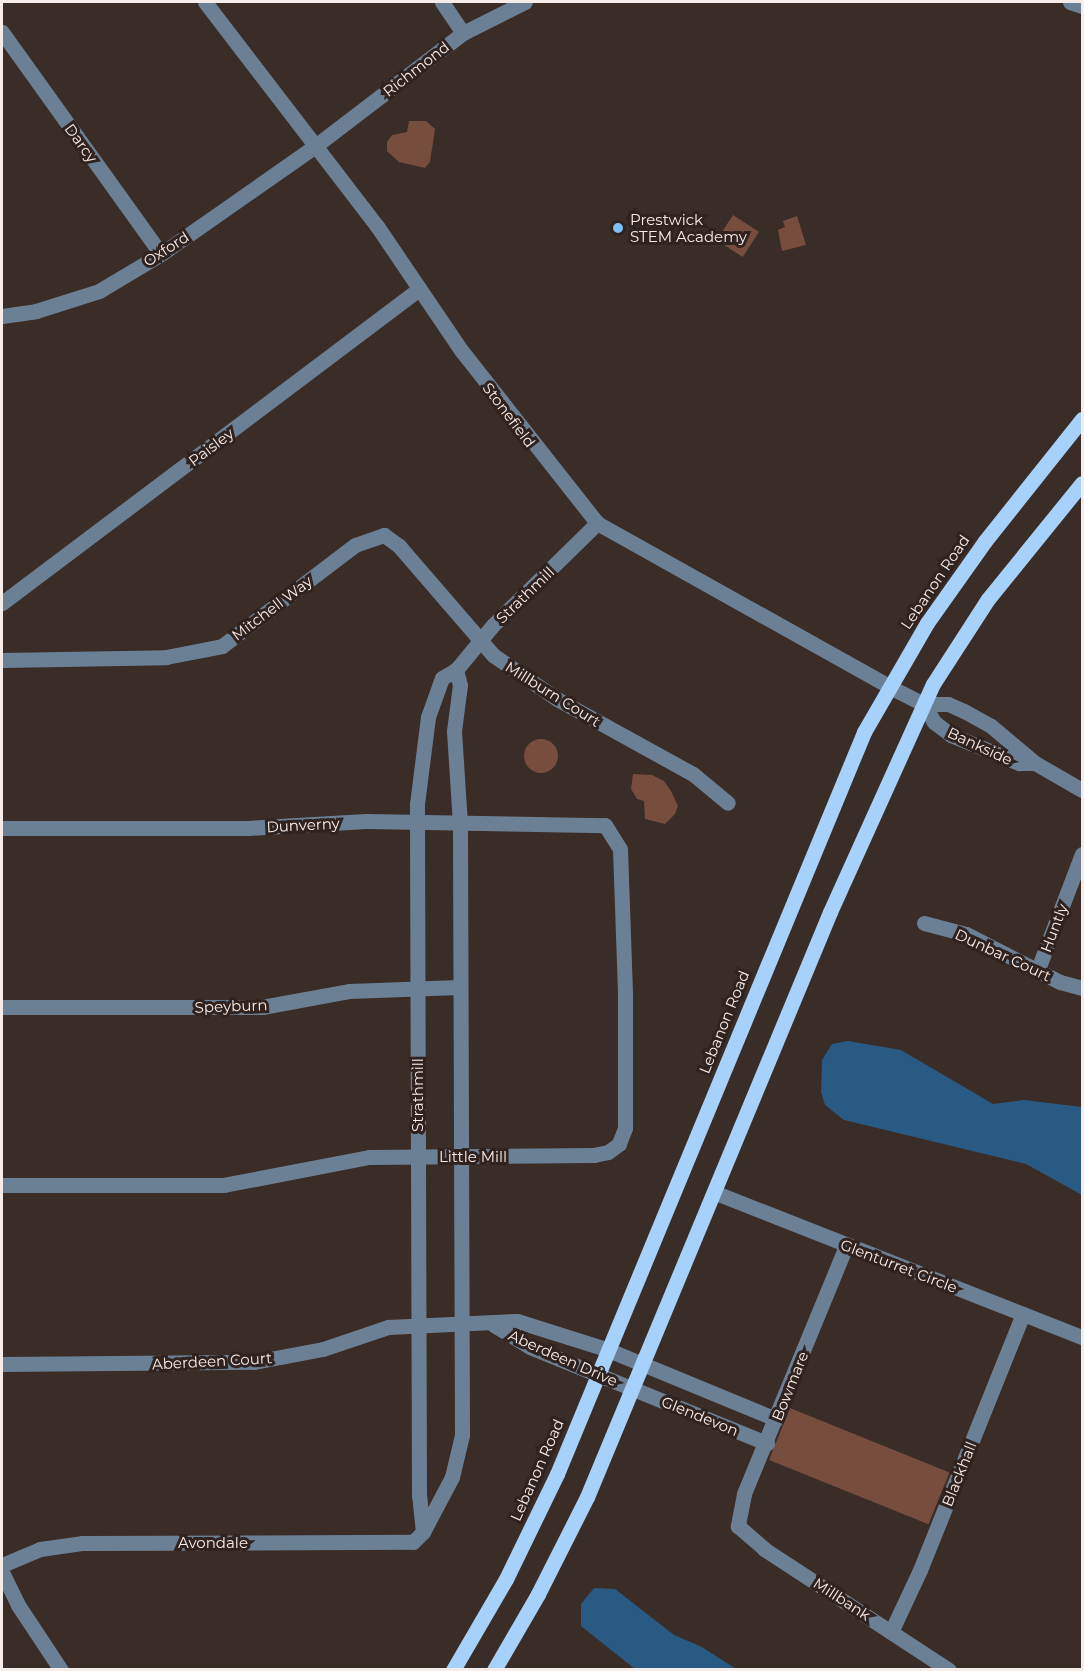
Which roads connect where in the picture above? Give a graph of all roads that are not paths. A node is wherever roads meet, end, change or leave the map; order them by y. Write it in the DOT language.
graph roads {
  1 [pos="205,2"];
  2 [pos="442,2"];
  3 [pos="525,2"];
  4 [pos="1070,2"];
  5 [pos="1083,6"];
  6 [pos="2,32"];
  7 [pos="463,33"];
  8 [pos="314,147"];
  9 [pos="160,254"];
  10 [pos="419,289"];
  11 [pos="2,316"];
  12 [pos="1083,419"];
  13 [pos="1083,483"];
  14 [pos="597,524"];
  15 [pos="377,534"];
  16 [pos="2,603"];
  17 [pos="479,642"];
  18 [pos="6,657"];
  19 [pos="456,670"];
  20 [pos="890,687"];
  21 [pos="924,704"];
  22 [pos="1035,763"];
  23 [pos="1083,790"];
  24 [pos="728,803"];
  25 [pos="418,823"];
  26 [pos="460,824"];
  27 [pos="605,825"];
  28 [pos="2,828"];
  29 [pos="1083,854"];
  30 [pos="924,923"];
  31 [pos="1038,969"];
  32 [pos="459,987"];
  33 [pos="418,988"];
  34 [pos="1083,988"];
  35 [pos="2,1007"];
  36 [pos="418,1156"];
  37 [pos="459,1156"];
  38 [pos="2,1185"];
  39 [pos="716,1193"];
  40 [pos="846,1246"];
  41 [pos="1023,1314"];
  42 [pos="460,1324"];
  43 [pos="418,1325"];
  44 [pos="494,1325"];
  45 [pos="1083,1337"];
  46 [pos="606,1349"];
  47 [pos="2,1364"];
  48 [pos="644,1365"];
  49 [pos="598,1374"];
  50 [pos="633,1390"];
  51 [pos="776,1419"];
  52 [pos="767,1443"];
  53 [pos="738,1526"];
  54 [pos="423,1532"];
  55 [pos="2,1565"];
  56 [pos="2,1572"];
  57 [pos="891,1632"];
  58 [pos="61,1670"];
  59 [pos="453,1670"];
  60 [pos="494,1670"];
  61 [pos="949,1670"];
  1 -- 8 [label="street, Stonefield"];
  2 -- 7 [label="street"];
  3 -- 7 [label="street, Richmond"];
  4 -- 5 [label="street"];
  6 -- 9 [label="street, Darcy"];
  7 -- 8 [label="street, Richmond"];
  8 -- 9 [label="street, Oxford"];
  8 -- 10 [label="street, Stonefield"];
  9 -- 11 [label="street, Oxford"];
  10 -- 14 [label="street, Stonefield"];
  10 -- 16 [label="street, Paisley"];
  12 -- 20 [label="main road, Lebanon Road"];
  13 -- 21 [label="main road"];
  14 -- 17 [label="street, Strathmill"];
  14 -- 20 [label="street, Stonefield"];
  15 -- 17 [label="street, Millburn Court"];
  15 -- 18 [label="street, Mitchell Way"];
  17 -- 19 [label="street, Strathmill"];
  17 -- 24 [label="street, Millburn Court"];
  19 -- 25 [label="street, Strathmill"];
  19 -- 26 [label="street"];
  20 -- 21 [label="street, Stonefield"];
  20 -- 46 [label="main road, Lebanon Road"];
  21 -- 22 [label="street, Bankside"];
  21 -- 22 [label="street, Bankside"];
  21 -- 39 [label="main road"];
  22 -- 23 [label="street, Bankside"];
  25 -- 26 [label="street, Dunverny"];
  25 -- 28 [label="street, Dunverny"];
  25 -- 33 [label="street, Strathmill"];
  26 -- 27 [label="street, Dunverny"];
  26 -- 32 [label="street"];
  27 -- 37 [label="street, Little Mill"];
  29 -- 31 [label="street, Huntly"];
  30 -- 31 [label="street, Dunbar Court"];
  31 -- 34 [label="street, Dunbar Court"];
  32 -- 33 [label="street, Speyburn"];
  32 -- 37 [label="street"];
  33 -- 35 [label="street, Speyburn"];
  33 -- 36 [label="street, Strathmill"];
  36 -- 37 [label="street, Little Mill"];
  36 -- 38 [label="street, Little Mill"];
  36 -- 43 [label="street, Strathmill"];
  37 -- 42 [label="street"];
  39 -- 40 [label="street, Glenturret Circle"];
  39 -- 48 [label="main road"];
  40 -- 41 [label="street, Glenturret Circle"];
  40 -- 51 [label="street, Bowmare"];
  41 -- 45 [label="street, Glenturret Circle"];
  41 -- 57 [label="street, Blackhall"];
  42 -- 43 [label="street, Aberdeen Drive"];
  42 -- 44 [label="street, Aberdeen Drive"];
  42 -- 54 [label="street"];
  43 -- 47 [label="street, Aberdeen Court"];
  43 -- 54 [label="street, Strathmill"];
  44 -- 46 [label="street, Aberdeen Drive"];
  44 -- 49 [label="street, Aberdeen Drive"];
  46 -- 48 [label="street, Aberdeen Drive"];
  46 -- 49 [label="main road, Lebanon Road"];
  48 -- 50 [label="main road"];
  48 -- 51 [label="street, Glendevon"];
  49 -- 50 [label="street, Aberdeen Drive"];
  49 -- 59 [label="main road, Lebanon Road"];
  50 -- 52 [label="street, Glendevon"];
  50 -- 60 [label="main road"];
  51 -- 52 [label="street, Bowmare"];
  52 -- 53 [label="street, Bowmare"];
  53 -- 57 [label="street, Millbank"];
  54 -- 55 [label="street, Avondale"];
  56 -- 58 [label="street"];
  57 -- 61 [label="street, Millbank"];
}
